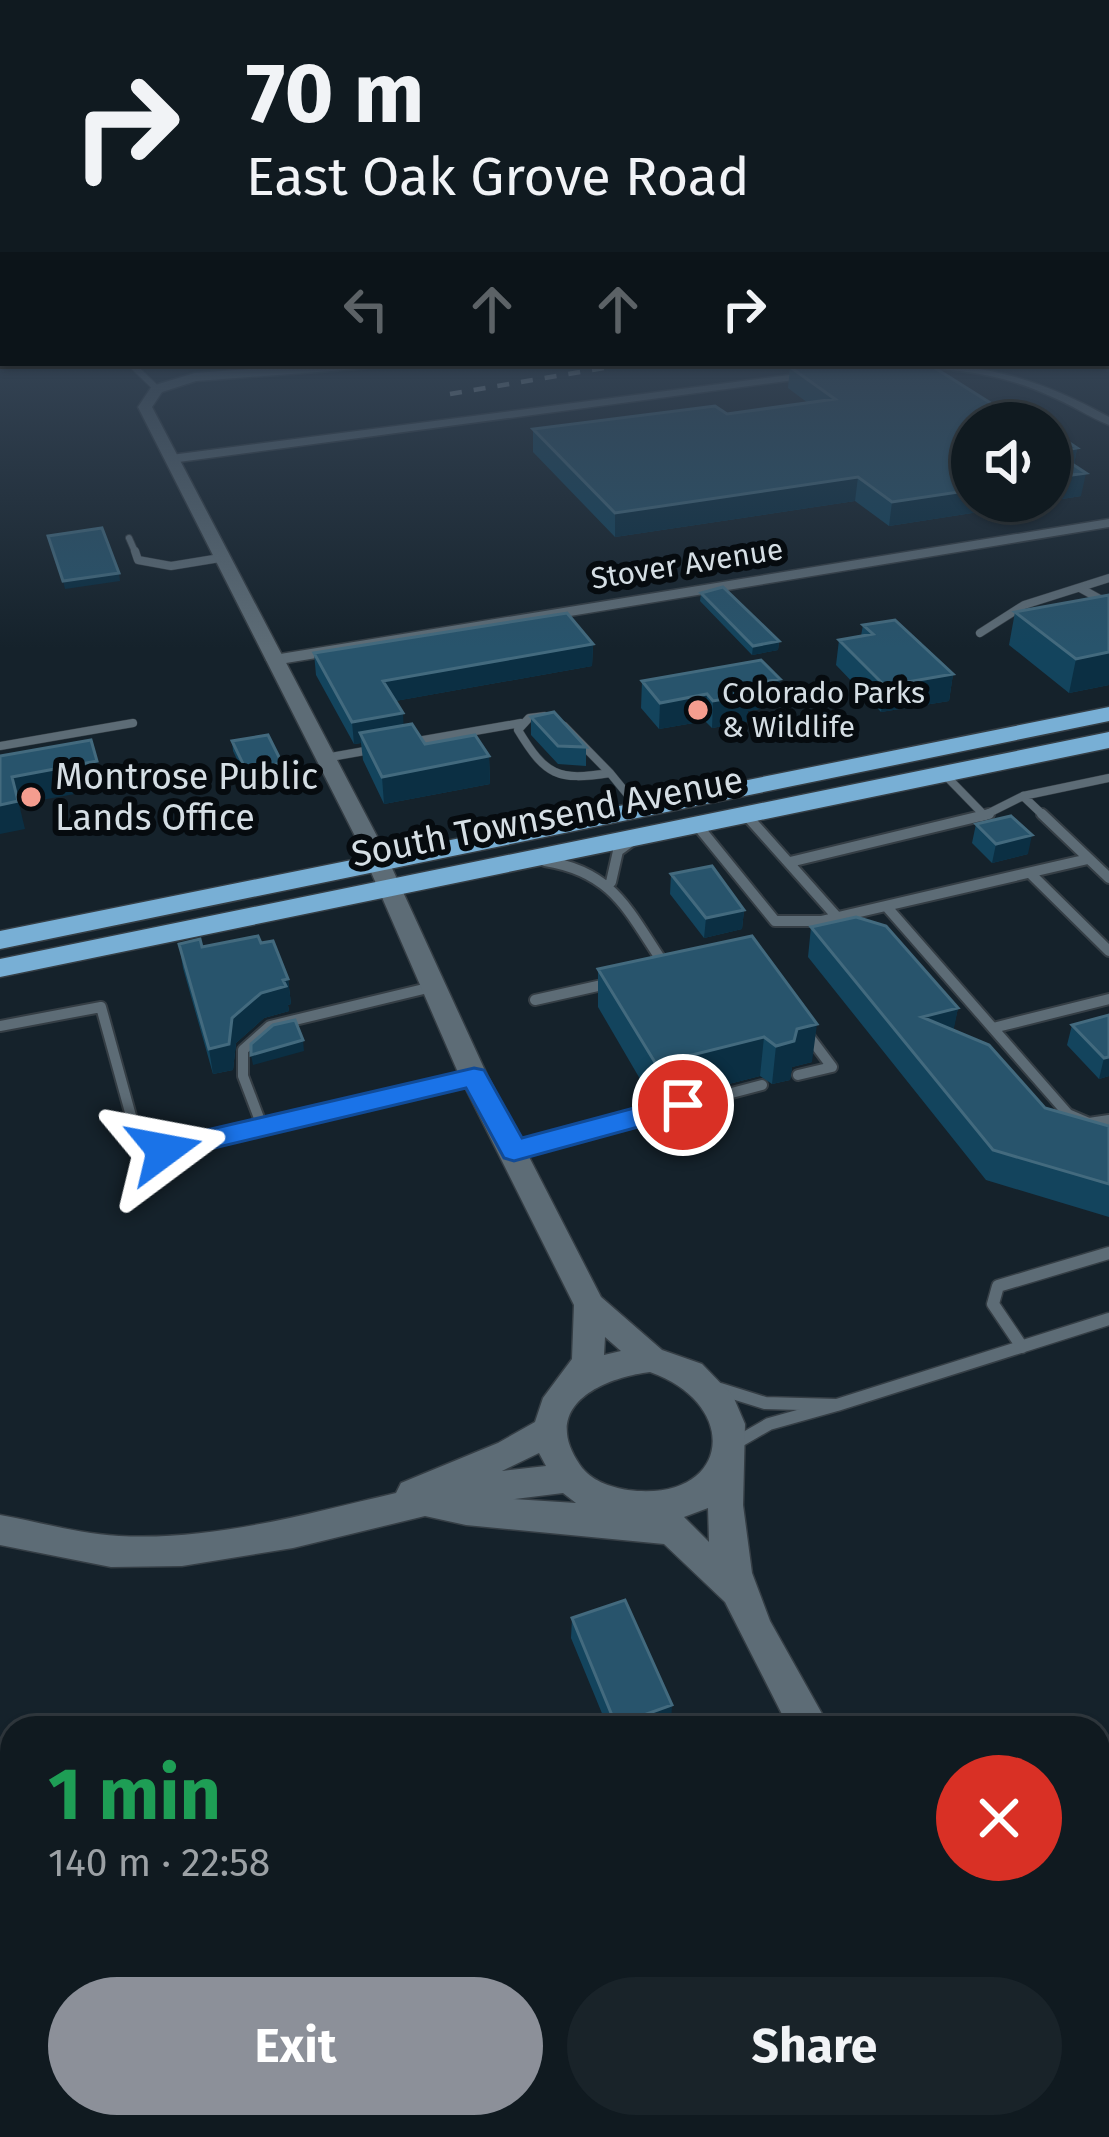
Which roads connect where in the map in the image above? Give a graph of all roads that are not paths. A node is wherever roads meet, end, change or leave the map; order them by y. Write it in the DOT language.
graph roads {
  1 [pos="165,448"];
  2 [pos="257,448"];
  3 [pos="171,459"];
  4 [pos="1109,523"];
  5 [pos="129,538"];
  6 [pos="220,558"];
  7 [pos="1109,578"];
  8 [pos="1080,588"];
  9 [pos="1109,604"];
  10 [pos="980,633"];
  11 [pos="274,660"];
  12 [pos="1109,714"];
  13 [pos="133,723"];
  14 [pos="521,723"];
  15 [pos="1109,740"];
  16 [pos="0,746"];
  17 [pos="325,758"];
  18 [pos="610,772"];
  19 [pos="945,775"];
  20 [pos="1109,778"];
  21 [pos="1023,796"];
  22 [pos="747,816"];
  23 [pos="985,816"];
  24 [pos="638,825"];
  25 [pos="697,825"];
  26 [pos="524,859"];
  27 [pos="1088,859"];
  28 [pos="790,862"];
  29 [pos="1030,873"];
  30 [pos="382,877"];
  31 [pos="1109,878"];
  32 [pos="610,882"];
  33 [pos="886,906"];
  34 [pos="837,917"];
  35 [pos="0,940"];
  36 [pos="1109,951"];
  37 [pos="0,968"];
  38 [pos="646,975"];
  39 [pos="624,980"];
  40 [pos="432,987"];
  41 [pos="1109,999"];
  42 [pos="535,1000"];
  43 [pos="0,1026"];
  44 [pos="993,1028"];
  45 [pos="803,1029"];
  46 [pos="798,1076"];
  47 [pos="474,1077"];
  48 [pos="762,1085"];
  49 [pos="1109,1120"];
  50 [pos="262,1126"];
  51 [pos="514,1150"];
  52 [pos="1109,1253"];
  53 [pos="590,1304"];
  54 [pos="1109,1319"];
  55 [pos="1022,1347"];
  56 [pos="650,1359"];
  57 [pos="579,1377"];
  58 [pos="706,1385"];
  59 [pos="837,1405"];
  60 [pos="551,1429"];
  61 [pos="730,1453"];
  62 [pos="570,1478"];
  63 [pos="426,1503"];
  64 [pos="372,1510"];
  65 [pos="664,1520"];
  66 [pos="0,1530"];
  67 [pos="740,1596"];
  68 [pos="804,1716"];
  1 -- 3 [label="street"];
  2 -- 3 [label="street"];
  3 -- 6 [label="street"];
  4 -- 11 [label="street, Stover Avenue"];
  5 -- 6 [label="lane"];
  6 -- 11 [label="street"];
  7 -- 8 [label="lane"];
  8 -- 9 [label="lane"];
  8 -- 10 [label="lane"];
  11 -- 17 [label="street"];
  12 -- 24 [label="highway, South Townsend Avenue"];
  13 -- 16 [label="lane"];
  14 -- 17 [label="lane"];
  14 -- 18 [label="lane"];
  14 -- 18 [label="lane"];
  15 -- 19 [label="highway, South Townsend Avenue"];
  17 -- 30 [label="street"];
  18 -- 24 [label="lane"];
  19 -- 22 [label="highway, South Townsend Avenue"];
  19 -- 23 [label="lane"];
  20 -- 21 [label="lane"];
  21 -- 23 [label="lane"];
  21 -- 27 [label="lane"];
  22 -- 25 [label="highway, South Townsend Avenue"];
  22 -- 28 [label="lane"];
  23 -- 28 [label="lane"];
  24 -- 25 [label="highway, South Townsend Avenue"];
  24 -- 26 [label="highway, South Townsend Avenue"];
  24 -- 30 [label="highway, South Townsend Avenue"];
  24 -- 32 [label="lane"];
  25 -- 34 [label="lane"];
  26 -- 30 [label="highway, South Townsend Avenue"];
  26 -- 32 [label="lane"];
  27 -- 29 [label="lane"];
  27 -- 31 [label="lane"];
  28 -- 34 [label="lane"];
  29 -- 33 [label="lane"];
  29 -- 36 [label="lane"];
  30 -- 35 [label="highway, South Townsend Avenue"];
  30 -- 37 [label="highway, South Townsend Avenue"];
  30 -- 40 [label="street"];
  32 -- 38 [label="lane"];
  33 -- 34 [label="lane"];
  33 -- 44 [label="lane"];
  39 -- 42 [label="lane"];
  40 -- 47 [label="street"];
  40 -- 50 [label="lane"];
  41 -- 44 [label="lane"];
  43 -- 50 [label="lane"];
  44 -- 49 [label="lane"];
  45 -- 46 [label="lane"];
  47 -- 50 [label="lane"];
  47 -- 51 [label="street"];
  48 -- 51 [label="lane"];
  51 -- 53 [label="street"];
  52 -- 55 [label="lane"];
  53 -- 56 [label="street"];
  53 -- 57 [label="street"];
  54 -- 55 [label="lane"];
  55 -- 59 [label="lane"];
  56 -- 57 [label="street"];
  56 -- 58 [label="street"];
  57 -- 60 [label="street"];
  58 -- 59 [label="lane"];
  58 -- 61 [label="street"];
  59 -- 61 [label="lane"];
  60 -- 62 [label="street"];
  60 -- 64 [label="street"];
  61 -- 65 [label="street"];
  61 -- 67 [label="street"];
  62 -- 63 [label="street"];
  62 -- 65 [label="street"];
  63 -- 64 [label="street"];
  63 -- 65 [label="street"];
  64 -- 66 [label="street"];
  65 -- 67 [label="street"];
  67 -- 68 [label="street"];
}
